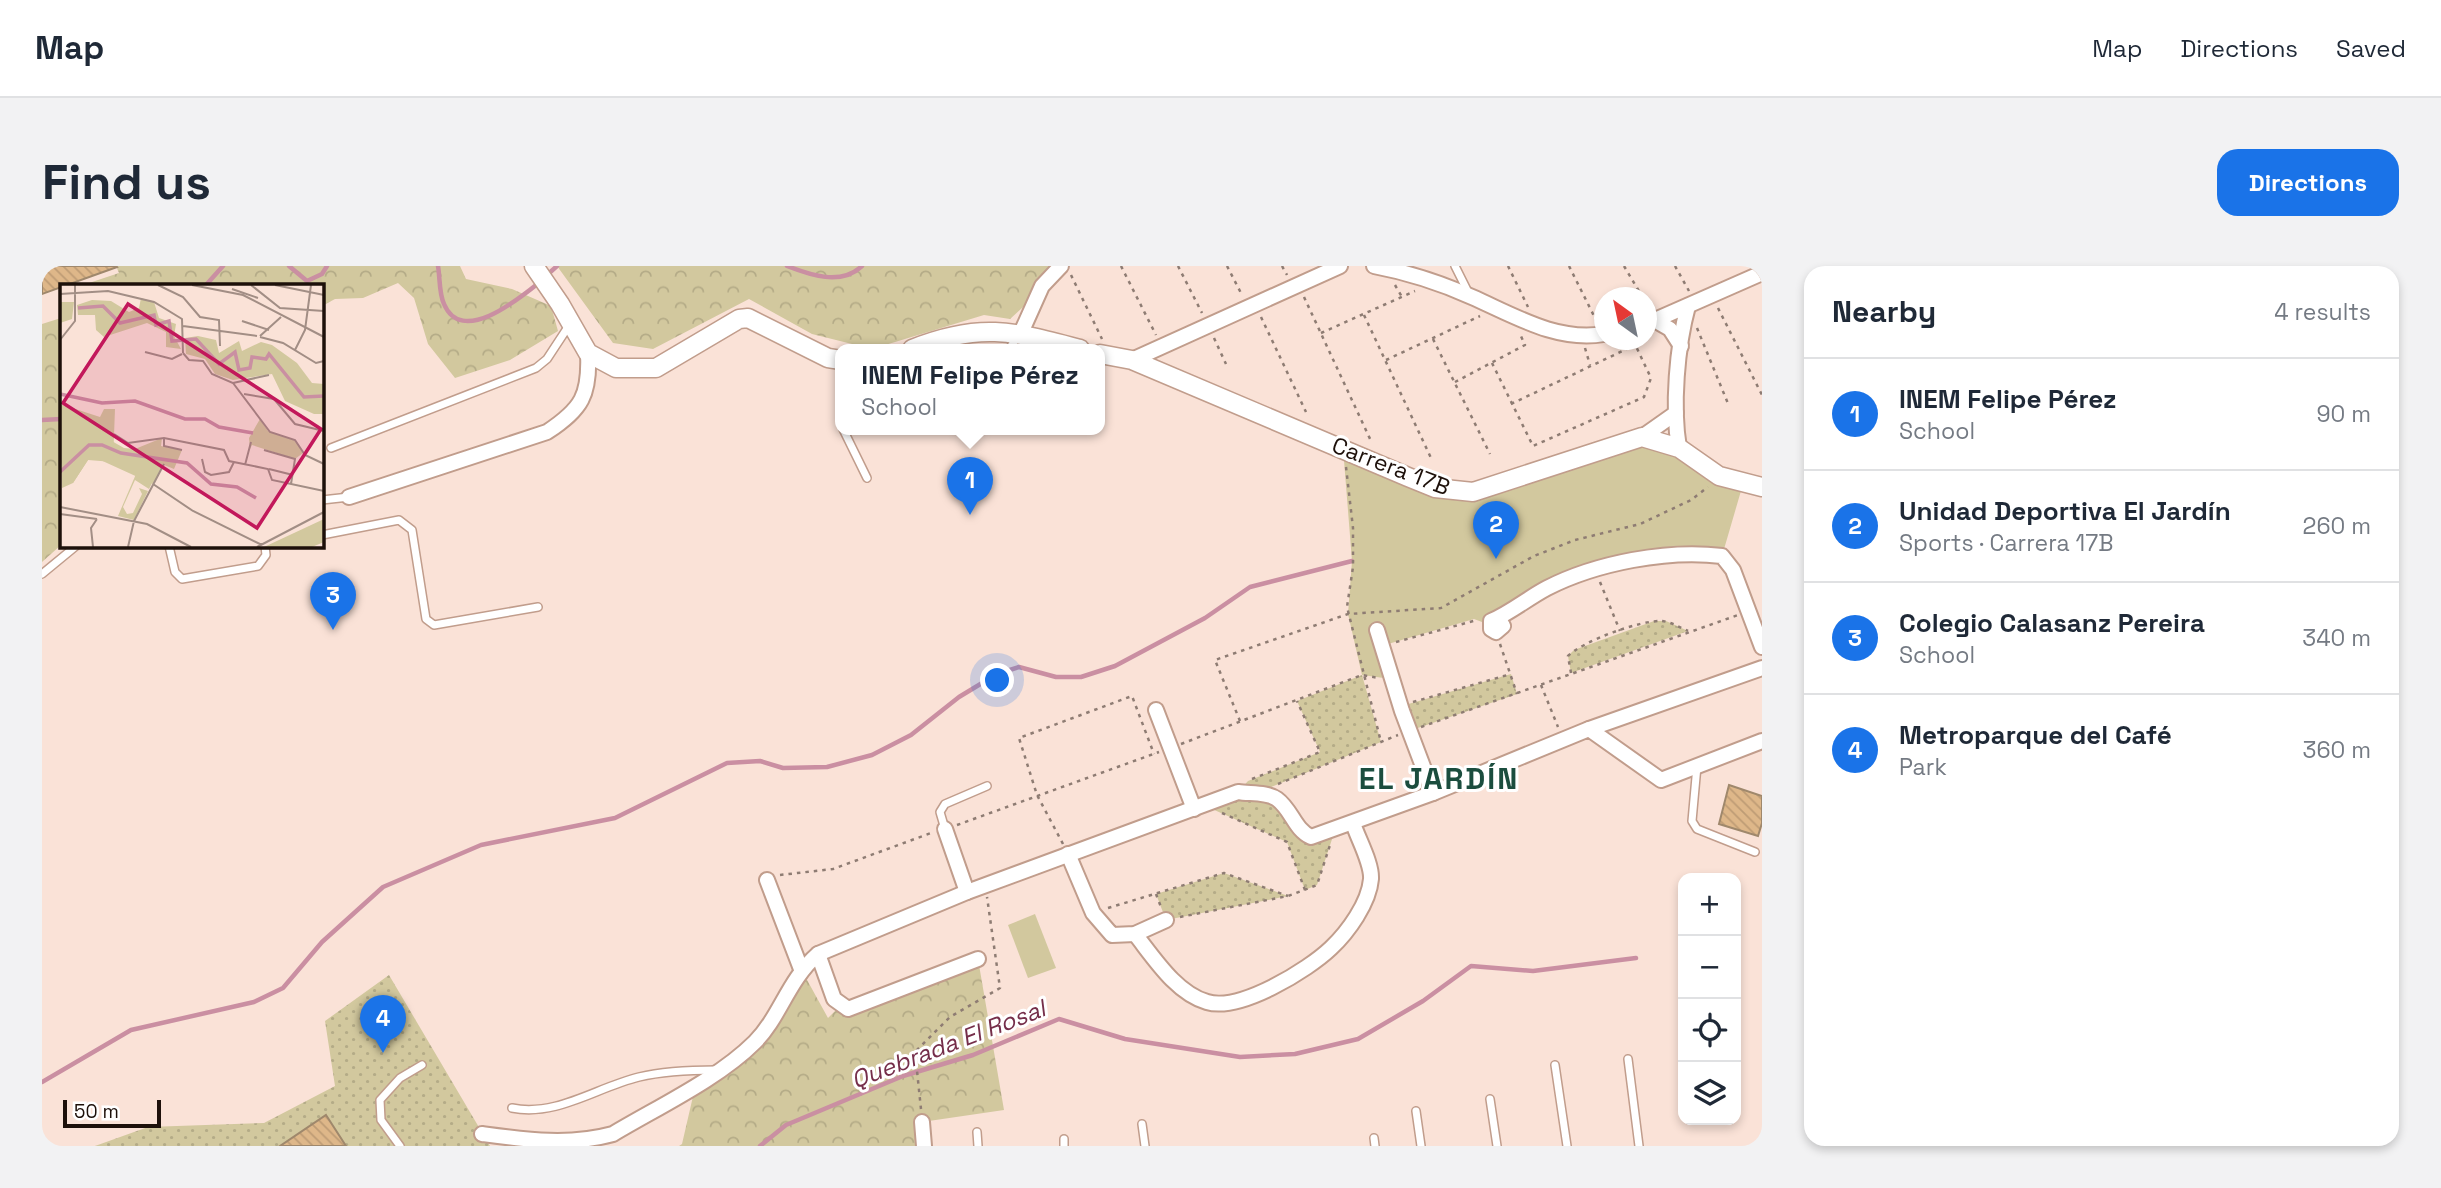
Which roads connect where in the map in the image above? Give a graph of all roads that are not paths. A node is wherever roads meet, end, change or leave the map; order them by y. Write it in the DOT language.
graph roads {
  1 [pos="534,266"];
  2 [pos="1061,266"];
  3 [pos="1340,266"];
  4 [pos="1374,266"];
  5 [pos="1455,266"];
  6 [pos="1762,273"];
  7 [pos="1470,296"];
  8 [pos="1692,304"];
  9 [pos="1657,319"];
  10 [pos="570,324"];
  11 [pos="1657,324"];
  12 [pos="1021,333"];
  13 [pos="1594,336"];
  14 [pos="926,344"];
  15 [pos="1013,344"];
  16 [pos="1062,344"];
  17 [pos="1681,346"];
  18 [pos="588,353"];
  19 [pos="1105,355"];
  20 [pos="835,359"];
  21 [pos="1132,360"];
  22 [pos="1676,413"];
  23 [pos="846,435"];
  24 [pos="1642,437"];
  25 [pos="331,448"];
  26 [pos="1679,448"];
  27 [pos="867,478"];
  28 [pos="1762,487"];
  29 [pos="349,497"];
  30 [pos="324,500"];
  31 [pos="324,535"];
  32 [pos="74,548"];
  33 [pos="169,548"];
  34 [pos="265,548"];
  35 [pos="42,574"];
  36 [pos="538,607"];
  37 [pos="1495,625"];
  38 [pos="1377,630"];
  39 [pos="1762,647"];
  40 [pos="1762,668"];
  41 [pos="1156,710"];
  42 [pos="1590,729"];
  43 [pos="1762,741"];
  44 [pos="1697,766"];
  45 [pos="986,786"];
  46 [pos="1433,793"];
  47 [pos="1198,807"];
  48 [pos="1353,823"];
  49 [pos="945,829"];
  50 [pos="1755,852"];
  51 [pos="1068,854"];
  52 [pos="767,880"];
  53 [pos="967,892"];
  54 [pos="1166,920"];
  55 [pos="1135,933"];
  56 [pos="817,954"];
  57 [pos="978,959"];
  58 [pos="801,969"];
  59 [pos="1628,1059"];
  60 [pos="422,1065"];
  61 [pos="1555,1065"];
  62 [pos="720,1070"];
  63 [pos="1490,1099"];
  64 [pos="512,1108"];
  65 [pos="1416,1111"];
  66 [pos="922,1122"];
  67 [pos="1142,1124"];
  68 [pos="977,1132"];
  69 [pos="482,1134"];
  70 [pos="400,1146"];
  71 [pos="924,1146"];
  72 [pos="978,1146"];
  73 [pos="1145,1146"];
  74 [pos="1421,1146"];
  75 [pos="1497,1146"];
  76 [pos="1567,1146"];
  77 [pos="1639,1146"];
  1 -- 10 [label="street"];
  2 -- 12 [label="street"];
  3 -- 21 [label="street"];
  4 -- 7 [label="street"];
  5 -- 7 [label="lane"];
  6 -- 8 [label="street"];
  7 -- 13 [label="street"];
  8 -- 9 [label="street"];
  8 -- 17 [label="street"];
  10 -- 18 [label="street"];
  10 -- 25 [label="lane"];
  11 -- 17 [label="street"];
  12 -- 14 [label="street"];
  12 -- 15 [label="lane"];
  12 -- 16 [label="street"];
  17 -- 22 [label="street"];
  18 -- 20 [label="street"];
  18 -- 29 [label="street"];
  19 -- 21 [label="street, Carrera 17B"];
  21 -- 24 [label="street, Carrera 17B"];
  22 -- 24 [label="street"];
  22 -- 26 [label="street"];
  23 -- 27 [label="lane"];
  24 -- 26 [label="street"];
  26 -- 28 [label="street"];
  29 -- 30 [label="lane"];
  31 -- 36 [label="lane"];
  32 -- 35 [label="lane"];
  33 -- 34 [label="lane"];
  37 -- 39 [label="street"];
  38 -- 46 [label="street"];
  40 -- 42 [label="street"];
  41 -- 47 [label="street"];
  42 -- 44 [label="street"];
  42 -- 46 [label="street"];
  43 -- 44 [label="street"];
  44 -- 50 [label="lane"];
  45 -- 49 [label="lane"];
  46 -- 48 [label="street"];
  47 -- 48 [label="street"];
  47 -- 51 [label="street"];
  48 -- 55 [label="street"];
  49 -- 53 [label="street"];
  51 -- 53 [label="street"];
  51 -- 55 [label="street"];
  52 -- 58 [label="street"];
  53 -- 56 [label="street"];
  54 -- 55 [label="street"];
  56 -- 57 [label="street"];
  56 -- 58 [label="street"];
  58 -- 62 [label="street"];
  59 -- 77 [label="lane"];
  60 -- 70 [label="lane"];
  61 -- 76 [label="lane"];
  62 -- 64 [label="lane"];
  62 -- 69 [label="street"];
  63 -- 75 [label="lane"];
  65 -- 74 [label="lane"];
  66 -- 71 [label="street"];
  67 -- 73 [label="lane"];
  68 -- 72 [label="lane"];
}
